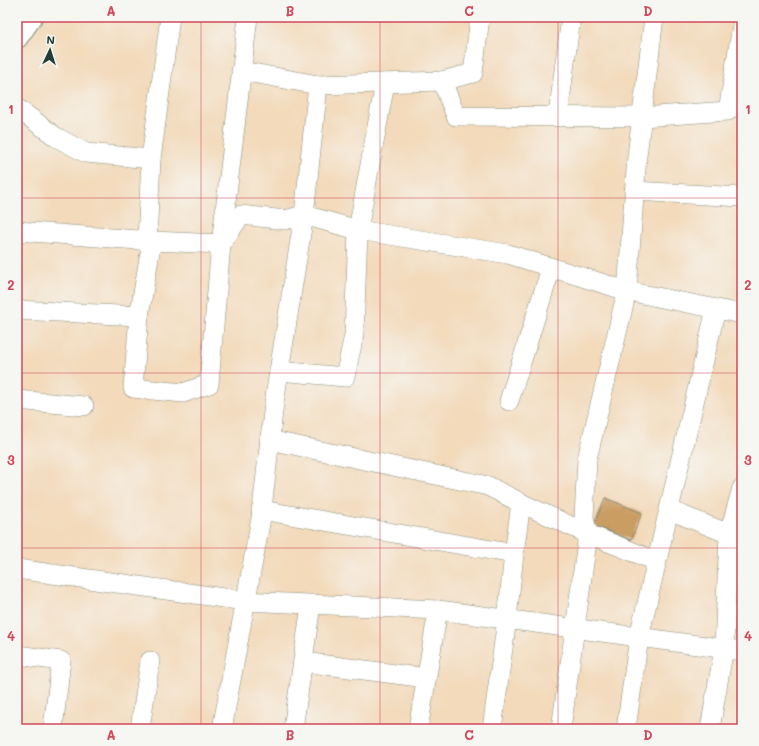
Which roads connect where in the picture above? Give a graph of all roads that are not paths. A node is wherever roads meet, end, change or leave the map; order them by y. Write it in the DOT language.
graph roads {
  1 [pos="31,17"];
  2 [pos="170,17"];
  3 [pos="248,17"];
  4 [pos="480,17"];
  5 [pos="571,17"];
  6 [pos="654,17"];
  7 [pos="742,25"];
  8 [pos="17,37"];
  9 [pos="241,71"];
  10 [pos="442,81"];
  11 [pos="385,83"];
  12 [pos="318,85"];
  13 [pos="17,108"];
  14 [pos="558,116"];
  15 [pos="642,116"];
  16 [pos="151,159"];
  17 [pos="634,191"];
  18 [pos="742,197"];
  19 [pos="304,215"];
  20 [pos="358,230"];
  21 [pos="17,231"];
  22 [pos="149,241"];
  23 [pos="221,244"];
  24 [pos="551,268"];
  25 [pos="627,291"];
  26 [pos="716,309"];
  27 [pos="17,310"];
  28 [pos="742,314"];
  29 [pos="139,316"];
  30 [pos="279,371"];
  31 [pos="17,400"];
  32 [pos="509,401"];
  33 [pos="84,406"];
  34 [pos="269,440"];
  35 [pos="742,488"];
  36 [pos="521,503"];
  37 [pos="261,510"];
  38 [pos="668,510"];
  39 [pos="588,534"];
  40 [pos="736,537"];
  41 [pos="514,554"];
  42 [pos="656,561"];
  43 [pos="17,569"];
  44 [pos="245,601"];
  45 [pos="311,605"];
  46 [pos="438,610"];
  47 [pos="507,619"];
  48 [pos="576,628"];
  49 [pos="639,637"];
  50 [pos="724,648"];
  51 [pos="742,651"];
  52 [pos="17,655"];
  53 [pos="150,661"];
  54 [pos="303,662"];
  55 [pos="426,678"];
  56 [pos="53,729"];
  57 [pos="140,729"];
  58 [pos="222,729"];
  59 [pos="293,729"];
  60 [pos="418,729"];
  61 [pos="492,729"];
  62 [pos="561,729"];
  63 [pos="626,729"];
  64 [pos="710,729"];
  1 -- 8 [label="highway"];
  2 -- 16 [label="street"];
  3 -- 9 [label="street"];
  4 -- 10 [label="street"];
  5 -- 14 [label="street"];
  6 -- 15 [label="street"];
  7 -- 15 [label="street"];
  9 -- 12 [label="street"];
  9 -- 23 [label="street"];
  10 -- 11 [label="street"];
  10 -- 14 [label="street"];
  11 -- 12 [label="street"];
  11 -- 20 [label="street"];
  12 -- 19 [label="street"];
  13 -- 16 [label="street"];
  14 -- 15 [label="street"];
  15 -- 17 [label="street"];
  16 -- 22 [label="street"];
  17 -- 18 [label="street"];
  17 -- 25 [label="street"];
  19 -- 20 [label="street"];
  19 -- 23 [label="street"];
  19 -- 30 [label="street"];
  20 -- 24 [label="street"];
  20 -- 30 [label="street"];
  21 -- 22 [label="street"];
  22 -- 23 [label="street"];
  22 -- 29 [label="street"];
  23 -- 29 [label="street"];
  24 -- 25 [label="street"];
  24 -- 32 [label="street"];
  25 -- 26 [label="street"];
  25 -- 39 [label="street"];
  26 -- 28 [label="street"];
  26 -- 38 [label="street"];
  27 -- 29 [label="street"];
  30 -- 34 [label="street"];
  31 -- 33 [label="street"];
  34 -- 36 [label="street"];
  34 -- 37 [label="street"];
  35 -- 40 [label="street"];
  36 -- 39 [label="street"];
  36 -- 41 [label="street"];
  37 -- 41 [label="street"];
  37 -- 44 [label="street"];
  38 -- 40 [label="street"];
  38 -- 42 [label="street"];
  39 -- 42 [label="street"];
  39 -- 48 [label="street"];
  40 -- 50 [label="street"];
  41 -- 47 [label="street"];
  42 -- 49 [label="street"];
  43 -- 44 [label="street"];
  44 -- 45 [label="street"];
  44 -- 58 [label="street"];
  45 -- 46 [label="street"];
  45 -- 54 [label="street"];
  46 -- 47 [label="street"];
  46 -- 55 [label="street"];
  47 -- 48 [label="street"];
  47 -- 61 [label="street"];
  48 -- 49 [label="street"];
  48 -- 62 [label="street"];
  49 -- 50 [label="street"];
  49 -- 63 [label="street"];
  50 -- 51 [label="street"];
  50 -- 64 [label="street"];
  52 -- 56 [label="street"];
  53 -- 57 [label="street"];
  54 -- 55 [label="street"];
  54 -- 59 [label="street"];
  55 -- 60 [label="street"];
}
